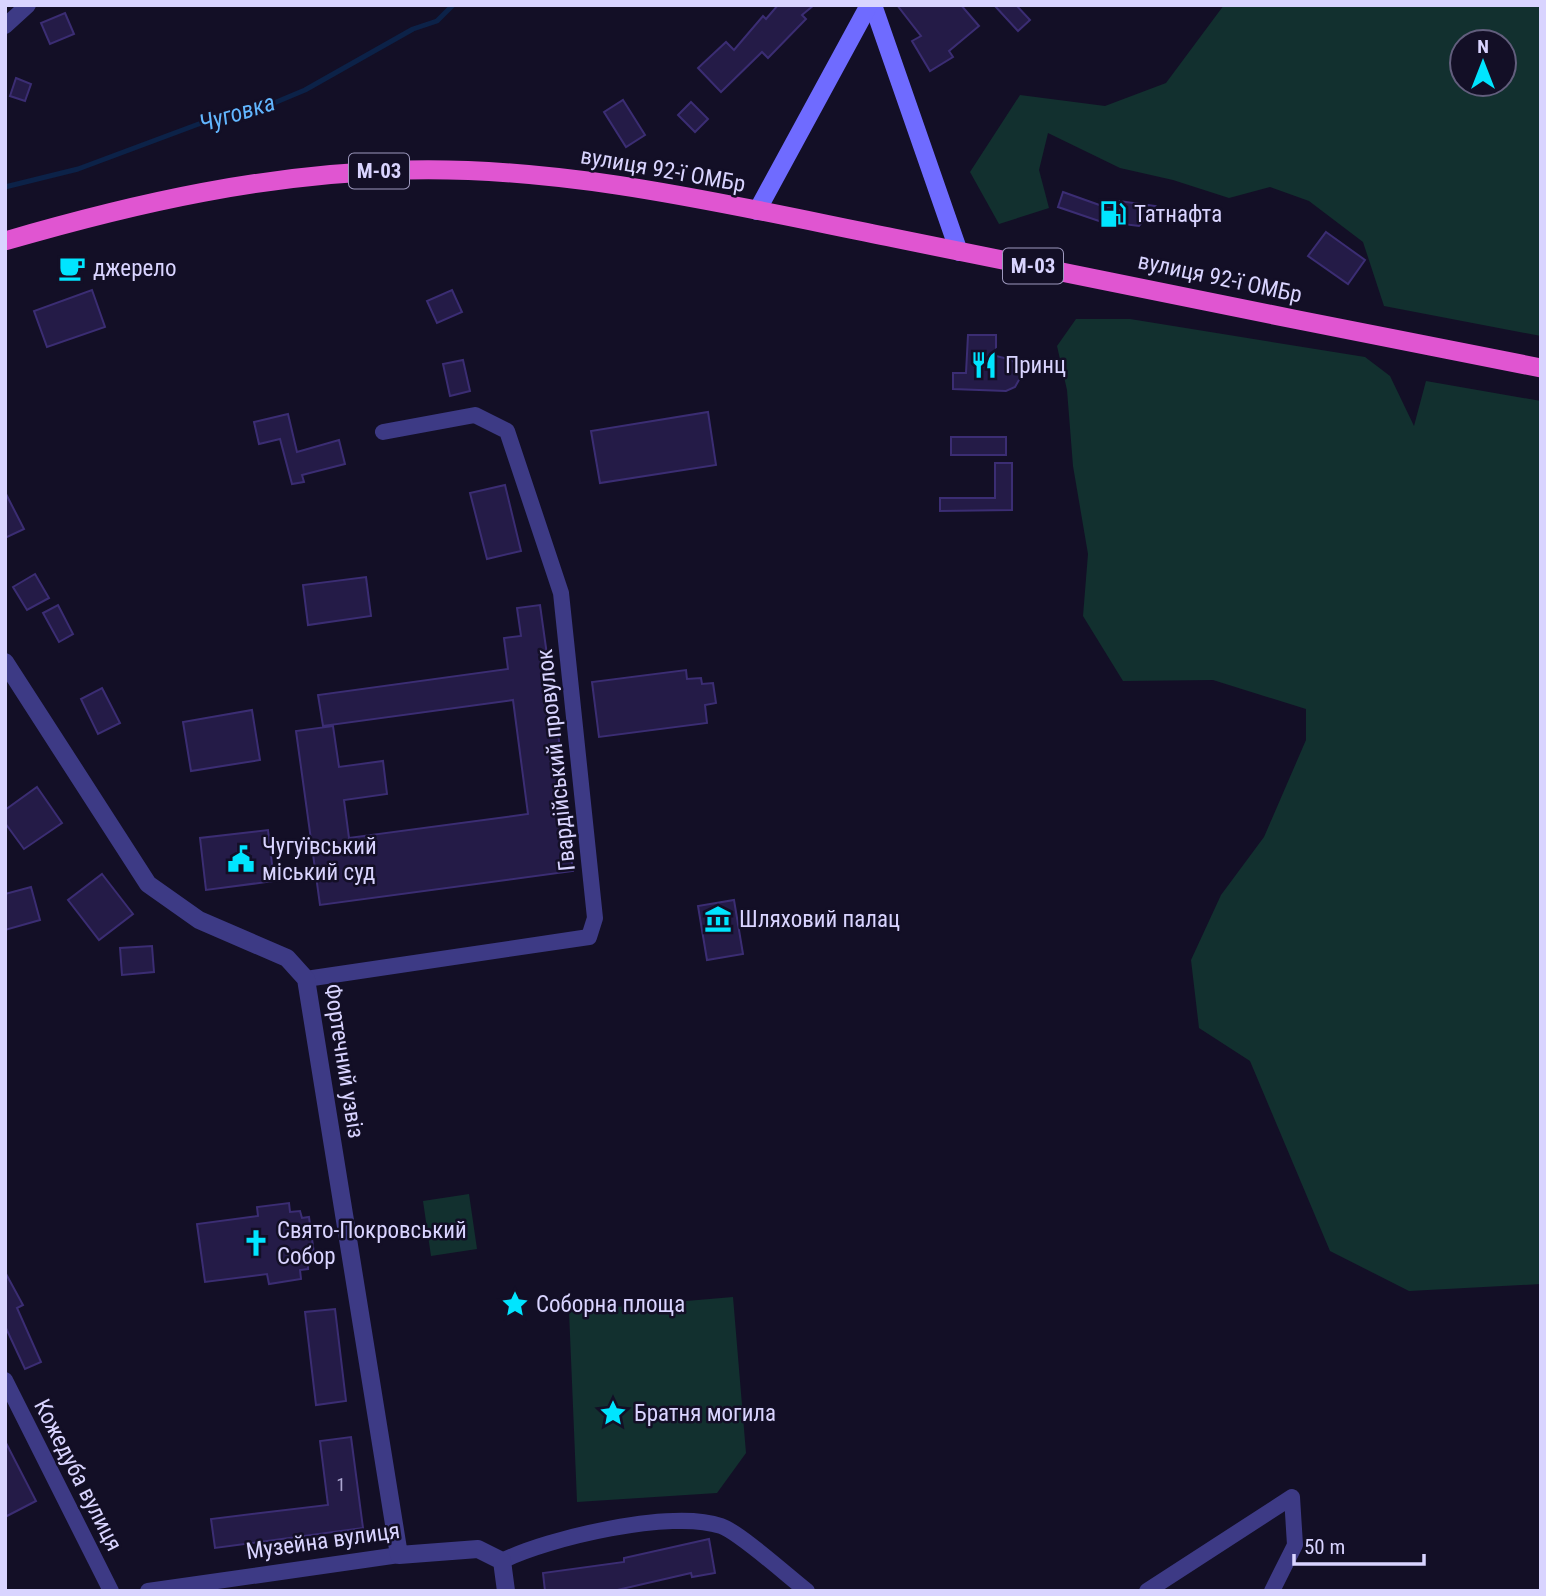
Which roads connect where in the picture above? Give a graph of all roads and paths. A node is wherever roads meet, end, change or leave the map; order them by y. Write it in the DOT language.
graph roads {
  1 [pos="28,5"];
  2 [pos="871,5"];
  3 [pos="5,26"];
  4 [pos="757,211"];
  5 [pos="5,241"];
  6 [pos="959,251"];
  7 [pos="1541,368"];
  8 [pos="383,432"];
  9 [pos="5,663"];
  10 [pos="306,979"];
  11 [pos="5,1380"];
  12 [pos="399,1555"];
  13 [pos="502,1562"];
  14 [pos="111,1591"];
  15 [pos="148,1591"];
  16 [pos="506,1591"];
  17 [pos="807,1591"];
  18 [pos="1147,1591"];
  19 [pos="1272,1591"];
  1 -- 3 [label="street"];
  2 -- 4 [label="main road"];
  2 -- 6 [label="main road"];
  4 -- 5 [label="highway, вулиця 92-ї ОМБр / М-03"];
  4 -- 6 [label="highway, вулиця 92-ї ОМБр / М-03"];
  6 -- 7 [label="highway, вулиця 92-ї ОМБр / М-03"];
  8 -- 10 [label="street, Гвардійський провулок"];
  9 -- 10 [label="street, Фортечний узвіз"];
  10 -- 12 [label="street, Фортечний узвіз"];
  11 -- 14 [label="street, Кожедуба вулиця"];
  12 -- 13 [label="street, Музейна вулиця"];
  12 -- 15 [label="street, Музейна вулиця"];
  13 -- 16 [label="street"];
  13 -- 17 [label="street"];
  18 -- 19 [label="street"];
}
